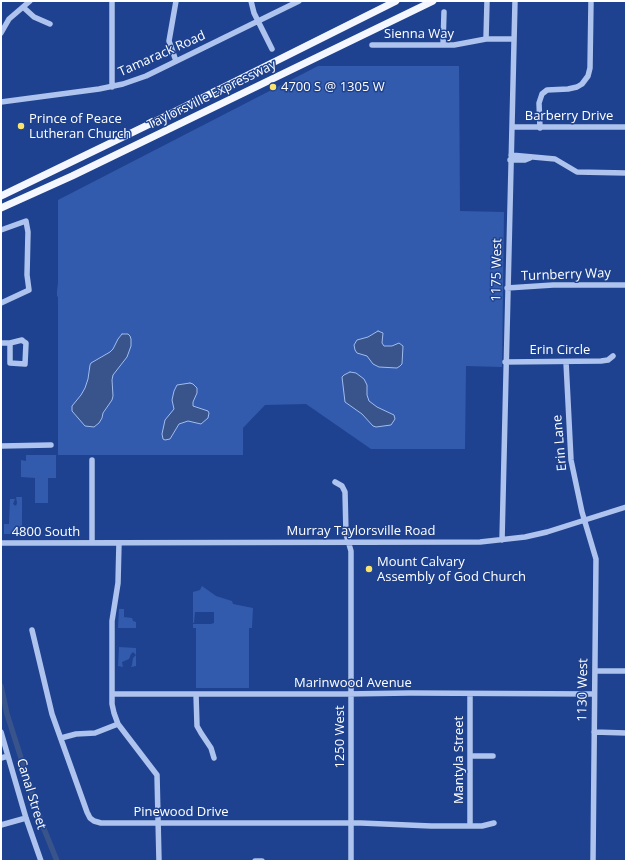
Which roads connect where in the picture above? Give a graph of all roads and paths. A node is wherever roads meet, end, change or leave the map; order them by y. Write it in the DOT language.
graph roads {
  1 [pos="30,1"];
  2 [pos="112,1"];
  3 [pos="176,1"];
  4 [pos="251,1"];
  5 [pos="299,1"];
  6 [pos="396,1"];
  7 [pos="432,1"];
  8 [pos="487,1"];
  9 [pos="514,1"];
  10 [pos="591,1"];
  11 [pos="24,7"];
  12 [pos="444,12"];
  13 [pos="258,21"];
  14 [pos="50,24"];
  15 [pos="1,33"];
  16 [pos="486,39"];
  17 [pos="514,39"];
  18 [pos="372,45"];
  19 [pos="444,45"];
  20 [pos="272,49"];
  21 [pos="176,61"];
  22 [pos="112,87"];
  23 [pos="1,102"];
  24 [pos="512,127"];
  25 [pos="626,127"];
  26 [pos="540,128"];
  27 [pos="510,158"];
  28 [pos="626,172"];
  29 [pos="1,196"];
  30 [pos="1,208"];
  31 [pos="1,230"];
  32 [pos="626,285"];
  33 [pos="507,288"];
  34 [pos="1,303"];
  35 [pos="1,343"];
  36 [pos="10,343"];
  37 [pos="613,356"];
  38 [pos="505,362"];
  39 [pos="566,362"];
  40 [pos="52,445"];
  41 [pos="1,446"];
  42 [pos="92,460"];
  43 [pos="335,482"];
  44 [pos="626,507"];
  45 [pos="584,521"];
  46 [pos="502,540"];
  47 [pos="348,542"];
  48 [pos="1,543"];
  49 [pos="92,543"];
  50 [pos="119,543"];
  51 [pos="32,630"];
  52 [pos="595,671"];
  53 [pos="626,672"];
  54 [pos="112,694"];
  55 [pos="196,694"];
  56 [pos="351,694"];
  57 [pos="470,694"];
  58 [pos="594,694"];
  59 [pos="118,724"];
  60 [pos="1,732"];
  61 [pos="594,732"];
  62 [pos="626,733"];
  63 [pos="61,738"];
  64 [pos="8,756"];
  65 [pos="470,756"];
  66 [pos="494,756"];
  67 [pos="1,758"];
  68 [pos="214,758"];
  69 [pos="26,818"];
  70 [pos="159,823"];
  71 [pos="351,823"];
  72 [pos="494,823"];
  73 [pos="1,825"];
  74 [pos="470,826"];
  75 [pos="40,861"];
  76 [pos="159,861"];
  77 [pos="255,861"];
  78 [pos="262,861"];
  79 [pos="351,861"];
  80 [pos="593,861"];
  1 -- 11 [label="street"];
  2 -- 22 [label="street"];
  3 -- 21 [label="street"];
  4 -- 13 [label="street"];
  5 -- 13 [label="street, Tamarack Road"];
  6 -- 29 [label="main road, Taylorsville Expressway"];
  7 -- 30 [label="main road, Taylorsville Expressway"];
  8 -- 16 [label="street"];
  9 -- 17 [label="street, 1175 West"];
  10 -- 26 [label="street"];
  11 -- 14 [label="street"];
  11 -- 15 [label="street"];
  12 -- 19 [label="street"];
  13 -- 20 [label="street"];
  13 -- 21 [label="street, Tamarack Road"];
  16 -- 17 [label="street, Sienna Way"];
  16 -- 19 [label="street, Sienna Way"];
  17 -- 24 [label="street, 1175 West"];
  18 -- 19 [label="street, Sienna Way"];
  21 -- 22 [label="street, Tamarack Road"];
  22 -- 23 [label="street, Tamarack Road"];
  24 -- 26 [label="street, Barberry Drive"];
  24 -- 27 [label="street, 1175 West"];
  25 -- 26 [label="street, Barberry Drive"];
  27 -- 28 [label="street"];
  27 -- 33 [label="street, 1175 West"];
  31 -- 34 [label="street"];
  32 -- 33 [label="street, Turnberry Way"];
  33 -- 38 [label="street, 1175 West"];
  35 -- 36 [label="street"];
  36 -- 36 [label="street"];
  37 -- 39 [label="street, Erin Circle"];
  38 -- 39 [label="street, Erin Circle"];
  38 -- 46 [label="street, 1175 West"];
  39 -- 45 [label="street, Erin Lane"];
  40 -- 41 [label="street"];
  42 -- 49 [label="street"];
  43 -- 47 [label="street, 1250 West"];
  44 -- 45 [label="street, Murray Taylorsville Road"];
  45 -- 46 [label="street, Murray Taylorsville Road"];
  45 -- 52 [label="street, 1130 West"];
  46 -- 47 [label="street, Murray Taylorsville Road"];
  47 -- 50 [label="street, Murray Taylorsville Road"];
  47 -- 56 [label="street, 1250 West"];
  48 -- 49 [label="street, 4800 South"];
  49 -- 50 [label="street, Murray Taylorsville Road"];
  50 -- 54 [label="street"];
  51 -- 63 [label="street, Pinewood Drive"];
  52 -- 53 [label="street"];
  52 -- 58 [label="street, 1130 West"];
  54 -- 55 [label="street, Marinwood Avenue"];
  54 -- 59 [label="street"];
  55 -- 56 [label="street, Marinwood Avenue"];
  55 -- 68 [label="street"];
  56 -- 57 [label="street, Marinwood Avenue"];
  56 -- 71 [label="street, 1250 West"];
  57 -- 58 [label="street, Marinwood Avenue"];
  57 -- 65 [label="street, Mantyla Street"];
  58 -- 61 [label="street, 1130 West"];
  59 -- 63 [label="street"];
  59 -- 70 [label="street"];
  60 -- 64 [label="street, Canal Street"];
  61 -- 62 [label="street"];
  61 -- 80 [label="street, 1130 West"];
  63 -- 70 [label="street, Pinewood Drive"];
  64 -- 67 [label="street"];
  64 -- 69 [label="street, Canal Street"];
  65 -- 66 [label="street"];
  65 -- 74 [label="street, Mantyla Street"];
  69 -- 73 [label="street"];
  69 -- 75 [label="street, Canal Street"];
  70 -- 71 [label="street, Pinewood Drive"];
  70 -- 76 [label="street"];
  71 -- 74 [label="street, Pinewood Drive"];
  71 -- 79 [label="street, 1250 West"];
  72 -- 74 [label="street, Pinewood Drive"];
  77 -- 78 [label="street"];
}
